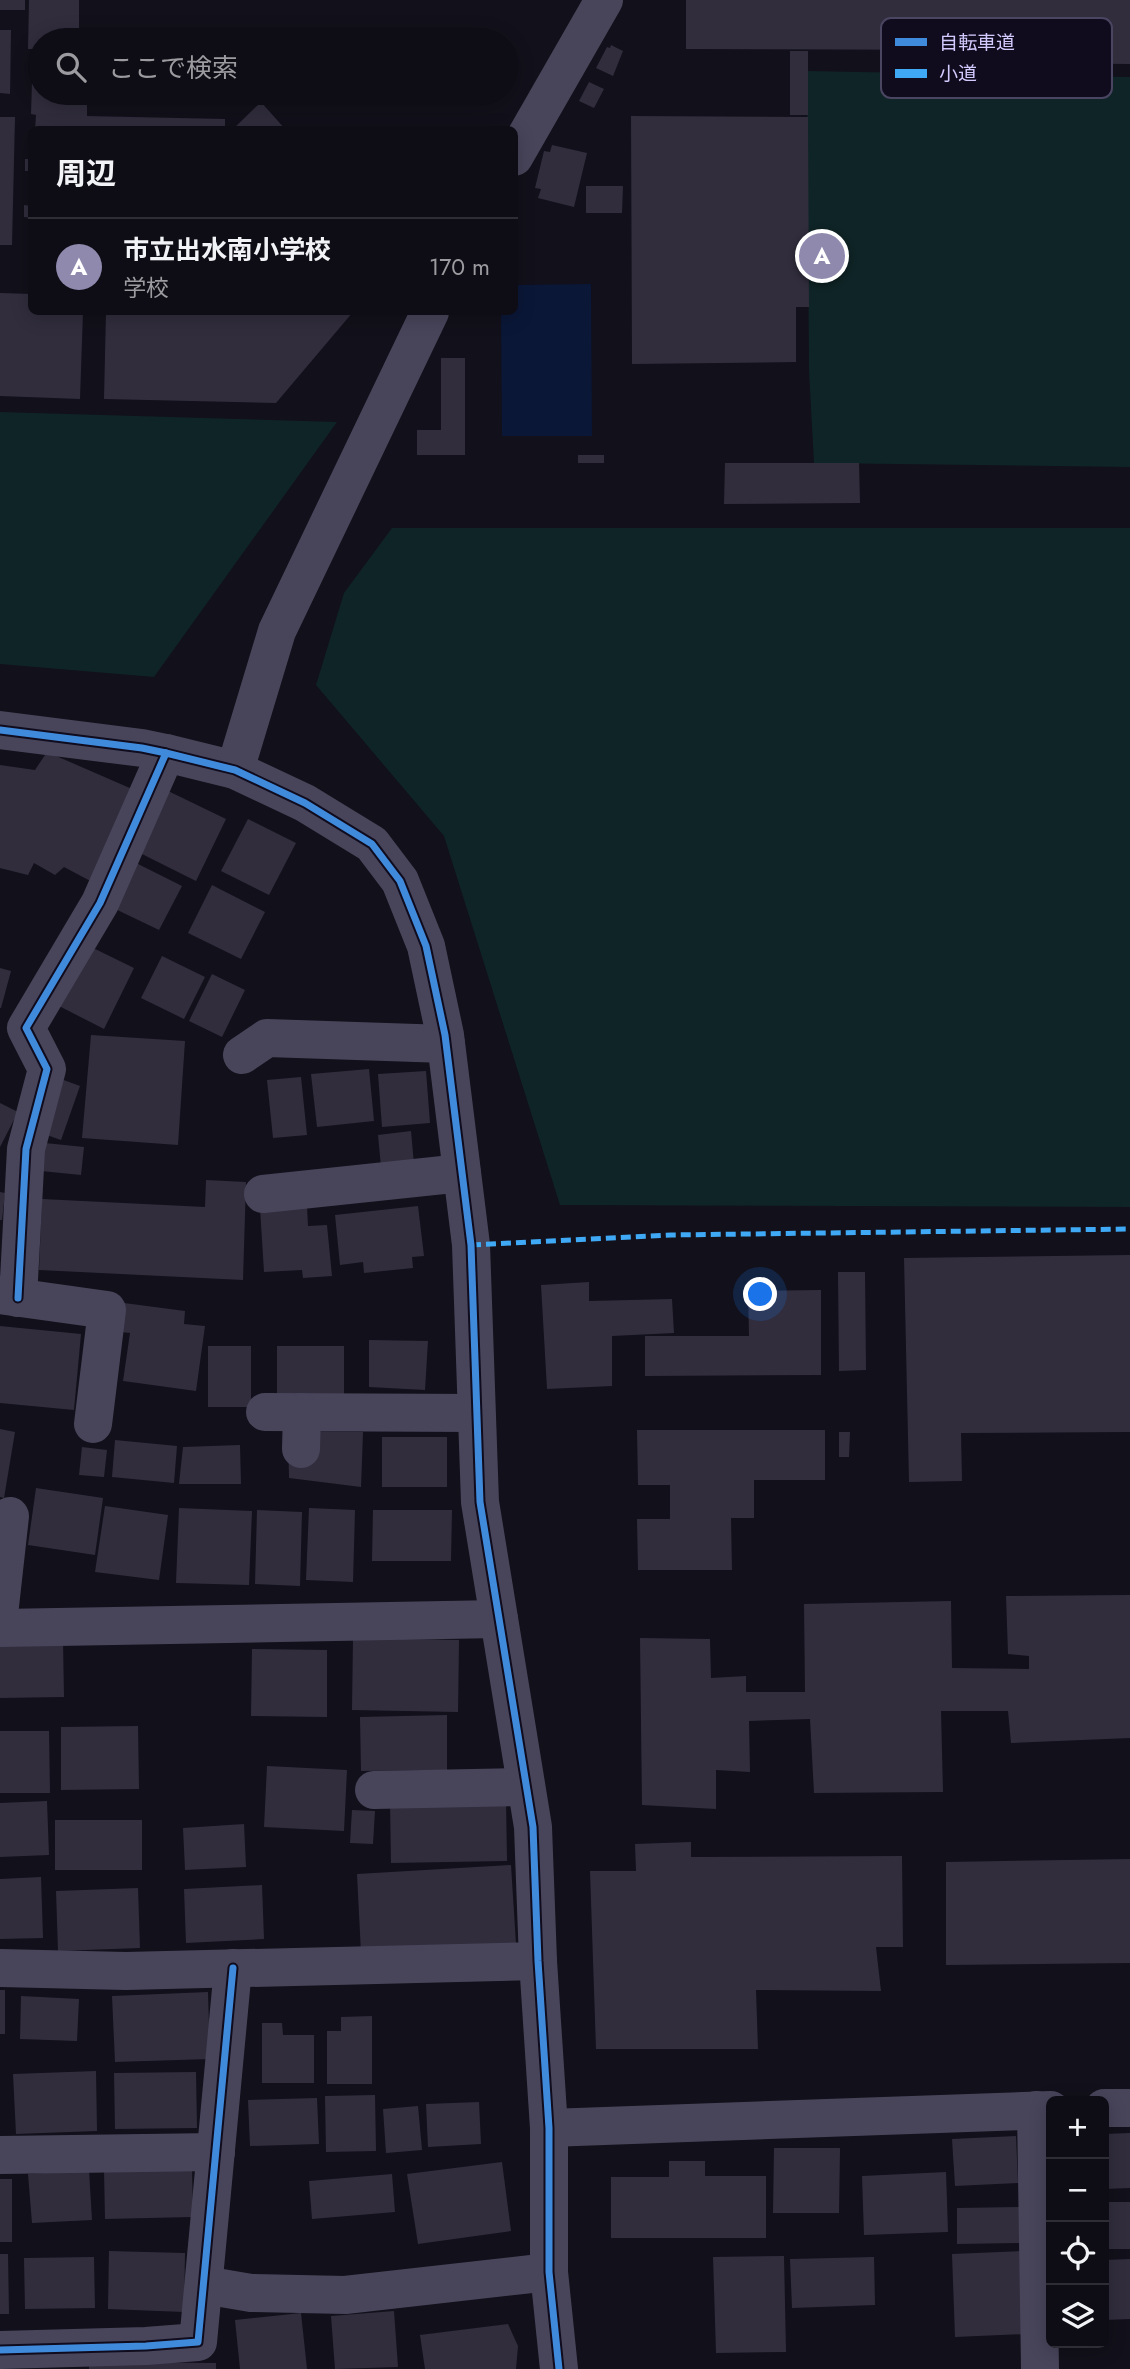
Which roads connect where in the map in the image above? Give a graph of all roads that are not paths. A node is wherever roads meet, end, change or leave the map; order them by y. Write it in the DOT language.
graph roads {
  1 [pos="604,0"];
  2 [pos="518,150"];
  3 [pos="429,315"];
  4 [pos="0,730"];
  5 [pos="166,753"];
  6 [pos="235,770"];
  7 [pos="446,1044"];
  8 [pos="242,1055"];
  9 [pos="462,1173"];
  10 [pos="263,1194"];
  11 [pos="9,1297"];
  12 [pos="265,1412"];
  13 [pos="476,1413"];
  14 [pos="93,1424"];
  15 [pos="10,1516"];
  16 [pos="0,1606"];
  17 [pos="499,1619"];
  18 [pos="0,1628"];
  19 [pos="526,1787"];
  20 [pos="374,1790"];
  21 [pos="538,1961"];
  22 [pos="0,1968"];
  23 [pos="233,1968"];
  24 [pos="1109,2108"];
  25 [pos="1130,2108"];
  26 [pos="1044,2110"];
  27 [pos="549,2128"];
  28 [pos="216,2152"];
  29 [pos="0,2155"];
  30 [pos="549,2273"];
  31 [pos="204,2285"];
  32 [pos="0,2350"];
  33 [pos="559,2369"];
  34 [pos="1040,2369"];
  1 -- 2 [label="street"];
  3 -- 6 [label="street"];
  4 -- 5 [label="street"];
  5 -- 6 [label="street"];
  5 -- 11 [label="street"];
  6 -- 7 [label="street"];
  7 -- 8 [label="street"];
  7 -- 9 [label="street"];
  9 -- 10 [label="street"];
  9 -- 13 [label="street"];
  11 -- 14 [label="street"];
  12 -- 13 [label="street"];
  13 -- 17 [label="street"];
  15 -- 16 [label="street"];
  17 -- 18 [label="street"];
  17 -- 19 [label="street"];
  19 -- 20 [label="street"];
  19 -- 21 [label="street"];
  21 -- 23 [label="street"];
  21 -- 27 [label="street"];
  22 -- 23 [label="street"];
  23 -- 28 [label="street"];
  24 -- 25 [label="street"];
  26 -- 27 [label="street"];
  26 -- 34 [label="street"];
  27 -- 30 [label="street"];
  28 -- 29 [label="street"];
  28 -- 31 [label="street"];
  30 -- 31 [label="street"];
  30 -- 33 [label="street"];
  31 -- 32 [label="street"];
}
